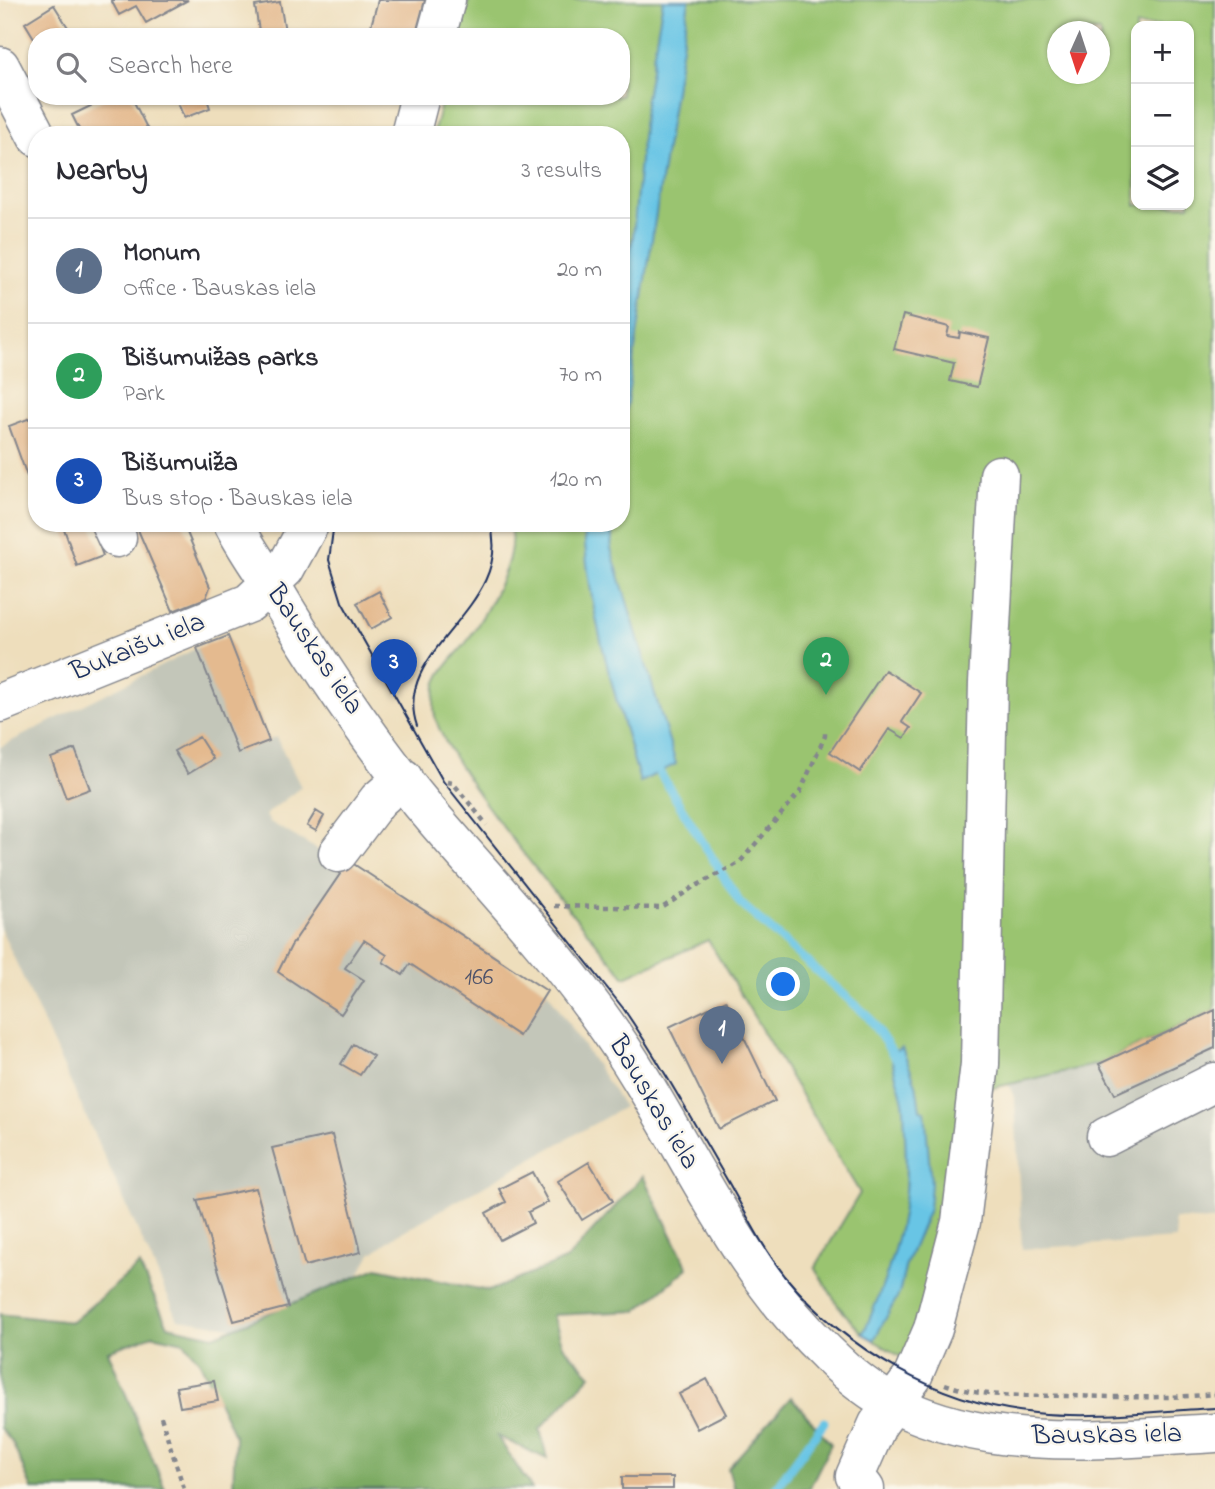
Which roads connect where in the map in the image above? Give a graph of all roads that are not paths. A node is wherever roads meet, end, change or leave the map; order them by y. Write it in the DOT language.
graph roads {
  1 [pos="446,0"];
  2 [pos="438,28"];
  3 [pos="0,66"];
  4 [pos="418,105"];
  5 [pos="31,126"];
  6 [pos="412,126"];
  7 [pos="999,475"];
  8 [pos="238,532"];
  9 [pos="305,532"];
  10 [pos="270,584"];
  11 [pos="0,703"];
  12 [pos="404,778"];
  13 [pos="338,853"];
  14 [pos="1215,1082"];
  15 [pos="1106,1137"];
  16 [pos="895,1404"];
  17 [pos="1215,1433"];
  18 [pos="857,1485"];
  1 -- 2 [label="street"];
  3 -- 5 [label="street"];
  4 -- 6 [label="street"];
  7 -- 16 [label="street"];
  8 -- 10 [label="street, Bauskas iela"];
  9 -- 10 [label="street, Bukaišu iela"];
  10 -- 11 [label="street, Bukaišu iela"];
  10 -- 12 [label="street, Bauskas iela"];
  12 -- 13 [label="street"];
  12 -- 16 [label="street, Bauskas iela"];
  14 -- 15 [label="street"];
  16 -- 17 [label="street, Bauskas iela"];
  16 -- 18 [label="street"];
}
